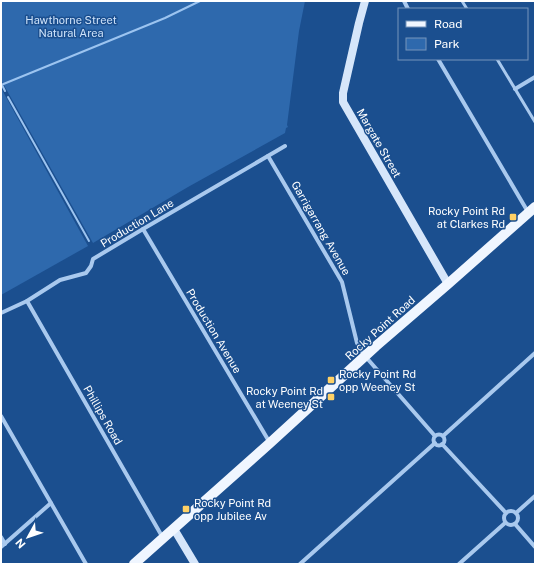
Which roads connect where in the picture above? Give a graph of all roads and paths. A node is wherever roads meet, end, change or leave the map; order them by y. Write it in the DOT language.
graph roads {
  1 [pos="365,1"];
  2 [pos="439,60"];
  3 [pos="498,60"];
  4 [pos="535,77"];
  5 [pos="515,89"];
  6 [pos="535,122"];
  7 [pos="285,146"];
  8 [pos="268,156"];
  9 [pos="532,210"];
  10 [pos="143,229"];
  11 [pos="448,284"];
  12 [pos="27,301"];
  13 [pos="1,313"];
  14 [pos="535,354"];
  15 [pos="365,356"];
  16 [pos="1,416"];
  17 [pos="435,436"];
  18 [pos="443,436"];
  19 [pos="270,443"];
  20 [pos="434,444"];
  21 [pos="442,444"];
  22 [pos="535,496"];
  23 [pos="51,503"];
  24 [pos="506,513"];
  25 [pos="516,513"];
  26 [pos="505,523"];
  27 [pos="516,524"];
  28 [pos="174,529"];
  29 [pos="1,537"];
  30 [pos="163,538"];
  31 [pos="3,545"];
  32 [pos="535,547"];
  33 [pos="86,564"];
  34 [pos="134,564"];
  35 [pos="195,564"];
  36 [pos="300,564"];
  37 [pos="459,564"];
  1 -- 11 [label="street, Margate Street"];
  2 -- 9 [label="street"];
  3 -- 5 [label="lane"];
  4 -- 5 [label="street"];
  5 -- 6 [label="lane"];
  7 -- 8 [label="street, Production Lane"];
  8 -- 10 [label="street, Production Lane"];
  8 -- 15 [label="street, Garrigarrang Avenue"];
  9 -- 11 [label="main road, Rocky Point Road"];
  10 -- 12 [label="street, Production Lane"];
  10 -- 19 [label="street, Production Avenue"];
  11 -- 15 [label="main road, Rocky Point Road"];
  12 -- 13 [label="street, Production Lane"];
  12 -- 30 [label="street, Phillips Road"];
  14 -- 18 [label="street"];
  15 -- 17 [label="street, Garrigarrang Avenue"];
  15 -- 19 [label="main road, Rocky Point Road"];
  16 -- 23 [label="street"];
  17 -- 18 [label="street"];
  17 -- 20 [label="street"];
  18 -- 21 [label="street"];
  19 -- 28 [label="main road, Rocky Point Road"];
  20 -- 21 [label="street"];
  20 -- 36 [label="street"];
  21 -- 24 [label="street"];
  22 -- 25 [label="street"];
  23 -- 31 [label="street"];
  23 -- 33 [label="street"];
  24 -- 25 [label="street"];
  24 -- 26 [label="street"];
  25 -- 27 [label="street"];
  26 -- 27 [label="street"];
  26 -- 37 [label="street"];
  27 -- 32 [label="street"];
  28 -- 30 [label="main road, Rocky Point Road"];
  28 -- 35 [label="street"];
  29 -- 31 [label="street"];
  30 -- 34 [label="main road, Rocky Point Road"];
}
